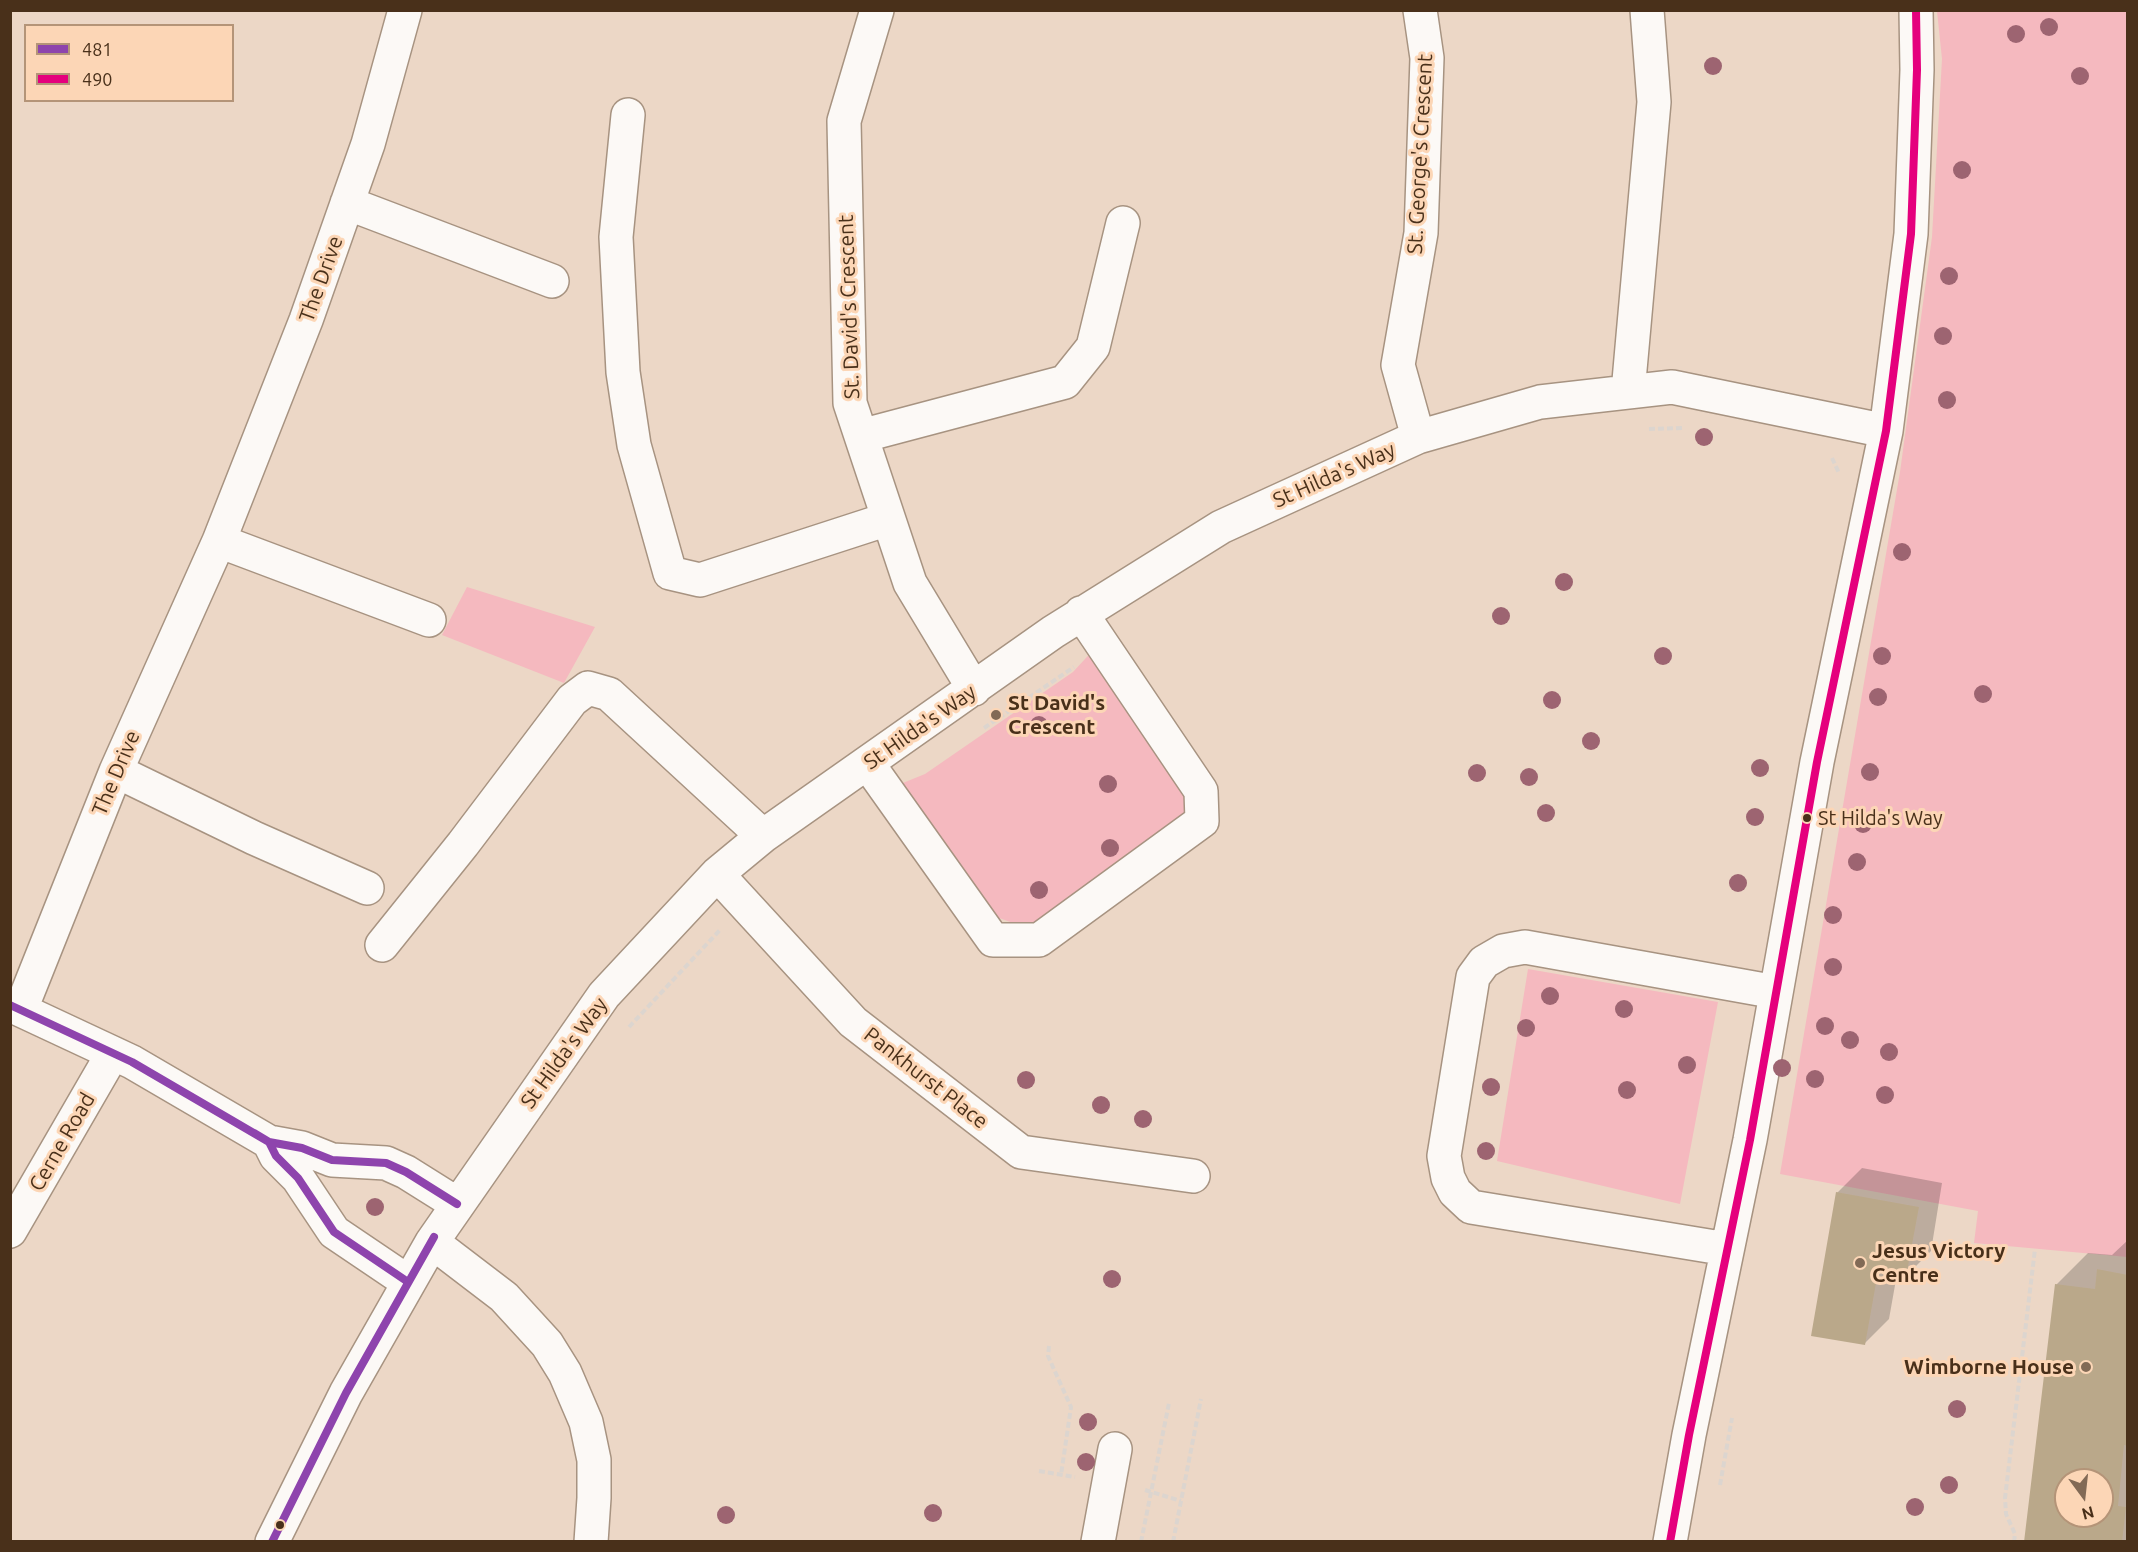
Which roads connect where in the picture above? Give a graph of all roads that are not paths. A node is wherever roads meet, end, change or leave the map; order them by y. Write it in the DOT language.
graph roads {
  1 [pos="405,10"];
  2 [pos="877,10"];
  3 [pos="1420,10"];
  4 [pos="1647,10"];
  5 [pos="1916,10"];
  6 [pos="628,115"];
  7 [pos="347,203"];
  8 [pos="1123,223"];
  9 [pos="552,281"];
  10 [pos="1628,392"];
  11 [pos="1886,431"];
  12 [pos="861,436"];
  13 [pos="1418,437"];
  14 [pos="888,519"];
  15 [pos="219,541"];
  16 [pos="429,620"];
  17 [pos="1089,625"];
  18 [pos="974,689"];
  19 [pos="868,764"];
  20 [pos="116,771"];
  21 [pos="763,836"];
  22 [pos="717,874"];
  23 [pos="367,888"];
  24 [pos="382,945"];
  25 [pos="1776,992"];
  26 [pos="16,1007"];
  27 [pos="113,1053"];
  28 [pos="269,1142"];
  29 [pos="1193,1176"];
  30 [pos="457,1204"];
  31 [pos="10,1231"];
  32 [pos="432,1242"];
  33 [pos="1727,1249"];
  34 [pos="408,1282"];
  35 [pos="1115,1449"];
  36 [pos="272,1542"];
  37 [pos="591,1542"];
  38 [pos="1098,1542"];
  39 [pos="1670,1542"];
  1 -- 7 [label="street, The Drive"];
  2 -- 12 [label="street, St. David's Crescent"];
  3 -- 13 [label="street, St. George's Crescent"];
  4 -- 10 [label="street"];
  5 -- 11 [label="street"];
  6 -- 14 [label="street"];
  7 -- 9 [label="street"];
  7 -- 15 [label="street, The Drive"];
  8 -- 12 [label="street"];
  10 -- 11 [label="street, St Hilda's Way"];
  10 -- 13 [label="street, St Hilda's Way"];
  11 -- 25 [label="street"];
  12 -- 14 [label="street, St. David's Crescent"];
  13 -- 17 [label="street, St Hilda's Way"];
  14 -- 18 [label="street, St. David's Crescent"];
  15 -- 16 [label="street"];
  15 -- 20 [label="street, The Drive"];
  17 -- 18 [label="street, St Hilda's Way"];
  17 -- 19 [label="street"];
  18 -- 19 [label="street, St Hilda's Way"];
  19 -- 21 [label="street, St Hilda's Way"];
  20 -- 23 [label="street"];
  20 -- 26 [label="street, The Drive"];
  21 -- 22 [label="street, St Hilda's Way"];
  21 -- 24 [label="street"];
  22 -- 29 [label="street, Pankhurst Place"];
  22 -- 30 [label="street, St Hilda's Way"];
  25 -- 33 [label="street"];
  25 -- 33 [label="street"];
  26 -- 27 [label="street"];
  27 -- 28 [label="street"];
  27 -- 31 [label="street, Cerne Road"];
  28 -- 30 [label="street"];
  28 -- 34 [label="street"];
  30 -- 32 [label="street, St Hilda's Way"];
  32 -- 34 [label="street, St Hilda's Way"];
  32 -- 37 [label="street"];
  33 -- 39 [label="street"];
  34 -- 36 [label="street, St Hilda's Way"];
  35 -- 38 [label="street"];
}
